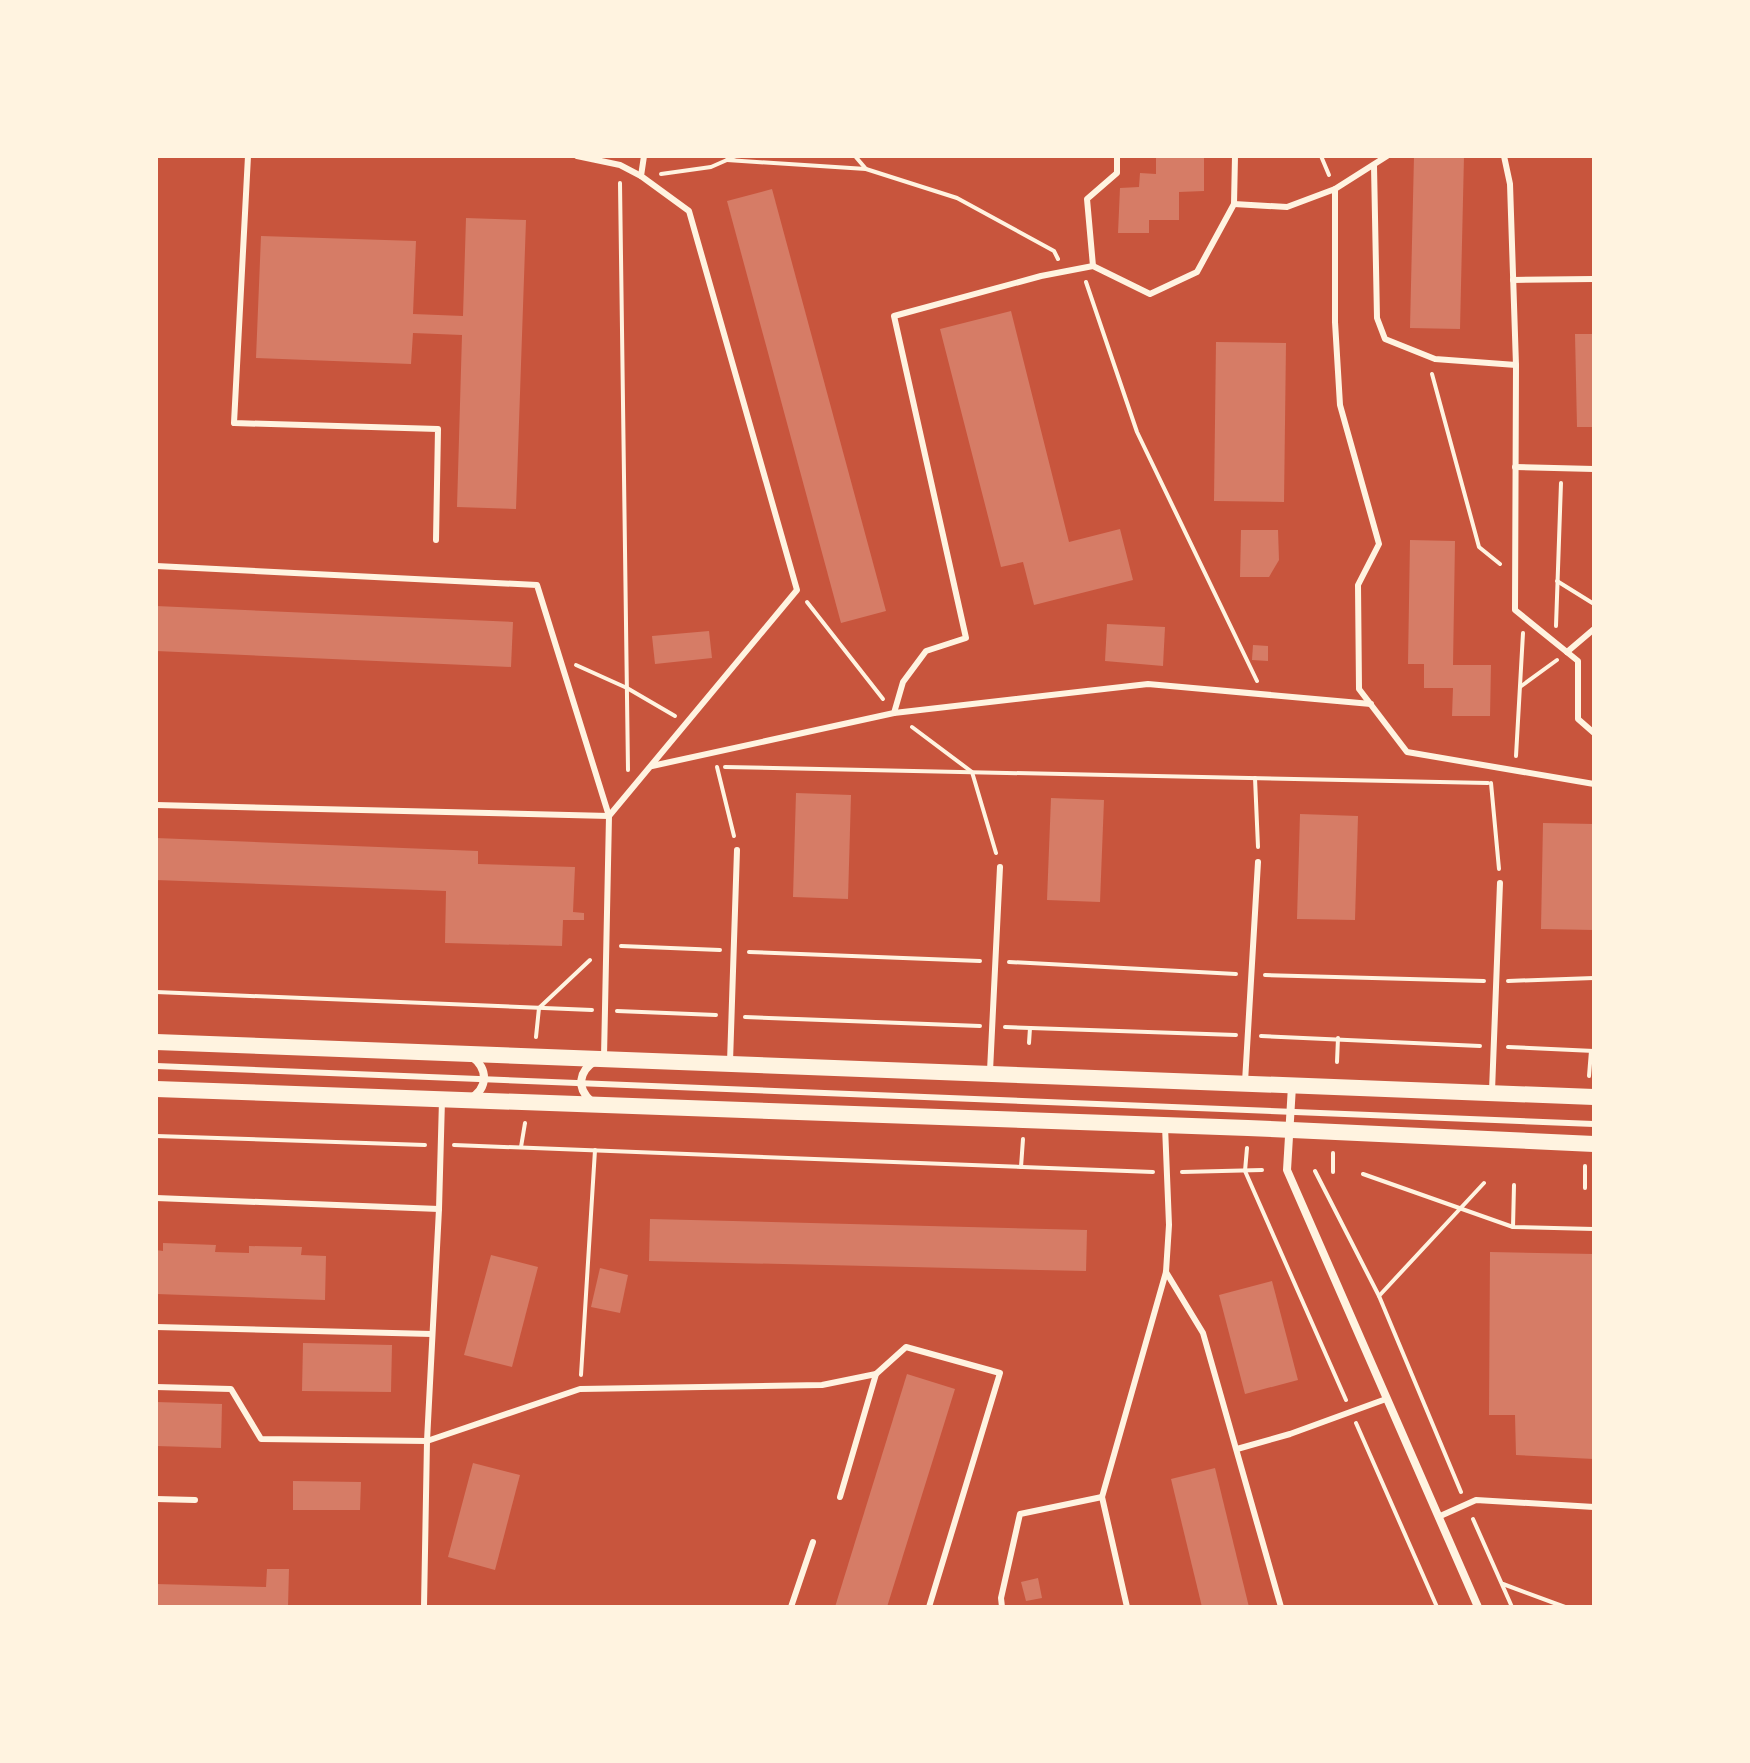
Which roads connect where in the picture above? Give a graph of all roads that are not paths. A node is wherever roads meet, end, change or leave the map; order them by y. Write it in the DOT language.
graph roads {
  1 [pos="248,156"];
  2 [pos="577,156"];
  3 [pos="644,156"];
  4 [pos="1117,156"];
  5 [pos="1235,156"];
  6 [pos="1387,156"];
  7 [pos="1504,156"];
  8 [pos="1374,166"];
  9 [pos="641,176"];
  10 [pos="1335,189"];
  11 [pos="1234,204"];
  12 [pos="1093,266"];
  13 [pos="1594,279"];
  14 [pos="1513,280"];
  15 [pos="1516,365"];
  16 [pos="1515,467"];
  17 [pos="1594,469"];
  18 [pos="436,540"];
  19 [pos="156,566"];
  20 [pos="1594,629"];
  21 [pos="1567,652"];
  22 [pos="1371,704"];
  23 [pos="894,713"];
  24 [pos="1594,733"];
  25 [pos="651,766"];
  26 [pos="1594,784"];
  27 [pos="156,805"];
  28 [pos="609,816"];
  29 [pos="737,850"];
  30 [pos="1258,862"];
  31 [pos="1000,867"];
  32 [pos="1500,883"];
  33 [pos="156,1042"];
  34 [pos="462,1054"];
  35 [pos="604,1060"];
  36 [pos="730,1064"];
  37 [pos="156,1066"];
  38 [pos="990,1074"];
  39 [pos="484,1080"];
  40 [pos="580,1084"];
  41 [pos="1245,1084"];
  42 [pos="1292,1085"];
  43 [pos="156,1089"];
  44 [pos="1492,1094"];
  45 [pos="1594,1097"];
  46 [pos="442,1100"];
  47 [pos="461,1100"];
  48 [pos="603,1105"];
  49 [pos="1291,1110"];
  50 [pos="1594,1124"];
  51 [pos="1165,1126"];
  52 [pos="1290,1130"];
  53 [pos="1594,1144"];
  54 [pos="156,1198"];
  55 [pos="439,1209"];
  56 [pos="1166,1272"];
  57 [pos="156,1327"];
  58 [pos="432,1334"];
  59 [pos="876,1374"];
  60 [pos="156,1387"];
  61 [pos="1386,1399"];
  62 [pos="427,1441"];
  63 [pos="1237,1449"];
  64 [pos="840,1497"];
  65 [pos="1102,1497"];
  66 [pos="156,1499"];
  67 [pos="195,1500"];
  68 [pos="1594,1507"];
  69 [pos="1438,1517"];
  70 [pos="813,1542"];
  71 [pos="424,1607"];
  72 [pos="791,1607"];
  73 [pos="929,1607"];
  74 [pos="1002,1607"];
  75 [pos="1127,1607"];
  76 [pos="1281,1607"];
  77 [pos="1478,1607"];
  1 -- 18 [label="lane"];
  2 -- 9 [label="lane"];
  3 -- 9 [label="lane"];
  4 -- 12 [label="lane"];
  5 -- 11 [label="lane"];
  6 -- 8 [label="lane"];
  7 -- 14 [label="lane"];
  8 -- 10 [label="lane"];
  8 -- 15 [label="lane"];
  9 -- 25 [label="lane"];
  10 -- 11 [label="lane"];
  10 -- 22 [label="lane"];
  11 -- 12 [label="lane"];
  12 -- 23 [label="lane"];
  13 -- 14 [label="lane"];
  14 -- 15 [label="lane"];
  15 -- 16 [label="lane"];
  16 -- 17 [label="lane"];
  16 -- 21 [label="lane"];
  19 -- 28 [label="lane"];
  20 -- 21 [label="lane"];
  21 -- 24 [label="lane"];
  22 -- 23 [label="lane"];
  22 -- 26 [label="lane"];
  23 -- 25 [label="lane"];
  25 -- 28 [label="lane"];
  27 -- 28 [label="lane"];
  28 -- 35 [label="lane"];
  29 -- 36 [label="lane"];
  30 -- 41 [label="lane"];
  31 -- 38 [label="lane"];
  32 -- 44 [label="lane"];
  33 -- 34 [label="main road"];
  34 -- 35 [label="main road"];
  34 -- 39 [label="street"];
  35 -- 36 [label="main road"];
  35 -- 40 [label="street"];
  36 -- 38 [label="main road"];
  37 -- 39 [label="lane"];
  38 -- 41 [label="main road"];
  39 -- 40 [label="lane"];
  39 -- 47 [label="street"];
  40 -- 48 [label="street"];
  40 -- 49 [label="lane"];
  41 -- 42 [label="main road"];
  42 -- 44 [label="main road"];
  42 -- 49 [label="street"];
  43 -- 46 [label="main road"];
  44 -- 45 [label="main road"];
  46 -- 47 [label="main road"];
  46 -- 55 [label="lane"];
  47 -- 48 [label="main road"];
  48 -- 51 [label="main road"];
  49 -- 50 [label="lane"];
  49 -- 52 [label="street"];
  51 -- 52 [label="main road"];
  51 -- 56 [label="lane"];
  52 -- 53 [label="main road"];
  52 -- 61 [label="street"];
  54 -- 55 [label="lane"];
  55 -- 58 [label="lane"];
  56 -- 63 [label="lane"];
  56 -- 65 [label="lane"];
  57 -- 58 [label="lane"];
  58 -- 62 [label="lane"];
  59 -- 62 [label="lane"];
  59 -- 64 [label="lane"];
  59 -- 73 [label="lane"];
  60 -- 62 [label="lane"];
  61 -- 63 [label="lane"];
  61 -- 69 [label="street"];
  62 -- 71 [label="lane"];
  63 -- 76 [label="lane"];
  65 -- 74 [label="lane"];
  65 -- 75 [label="lane"];
  66 -- 67 [label="lane"];
  68 -- 69 [label="lane"];
  69 -- 77 [label="street"];
  70 -- 72 [label="lane"];
}
